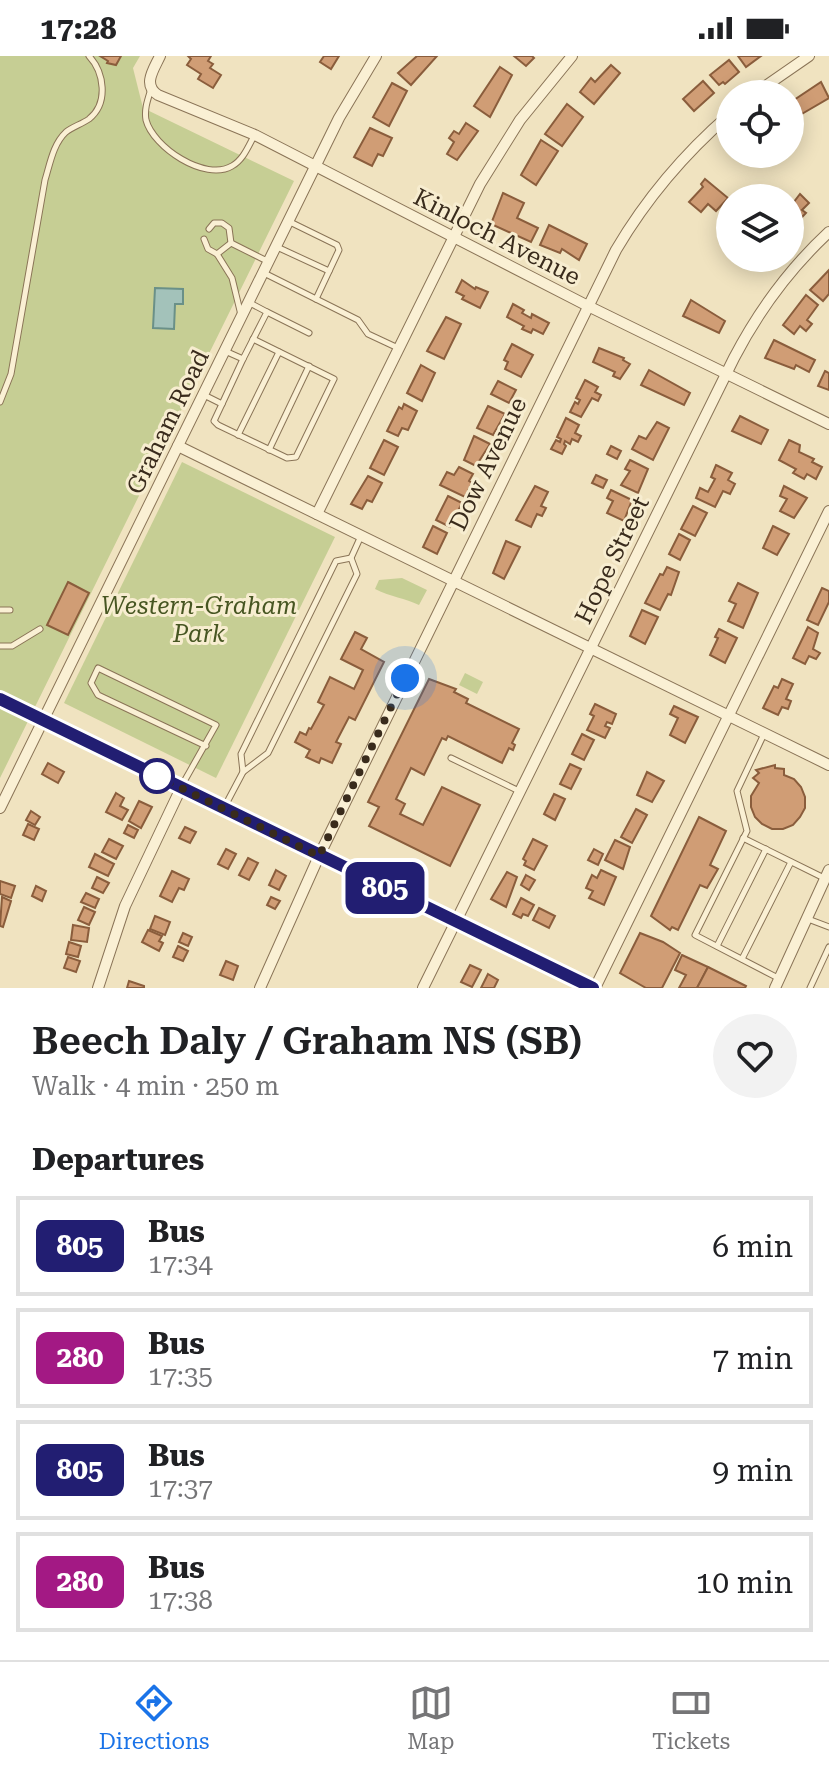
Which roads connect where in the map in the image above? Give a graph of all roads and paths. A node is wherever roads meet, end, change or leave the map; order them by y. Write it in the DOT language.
graph roads {
  1 [pos="89,56"];
  2 [pos="160,56"];
  3 [pos="376,56"];
  4 [pos="572,56"];
  5 [pos="809,56"];
  6 [pos="774,80"];
  7 [pos="150,86"];
  8 [pos="716,128"];
  9 [pos="255,135"];
  10 [pos="315,168"];
  11 [pos="289,221"];
  12 [pos="209,229"];
  13 [pos="829,232"];
  14 [pos="453,237"];
  15 [pos="204,239"];
  16 [pos="231,243"];
  17 [pos="276,247"];
  18 [pos="217,254"];
  19 [pos="269,262"];
  20 [pos="329,271"];
  21 [pos="264,273"];
  22 [pos="316,299"];
  23 [pos="249,303"];
  24 [pos="588,306"];
  25 [pos="267,312"];
  26 [pos="242,317"];
  27 [pos="309,333"];
  28 [pos="253,339"];
  29 [pos="398,348"];
  30 [pos="225,351"];
  31 [pos="279,352"];
  32 [pos="243,359"];
  33 [pos="309,366"];
  34 [pos="726,373"];
  35 [pos="204,395"];
  36 [pos="0,402"];
  37 [pos="222,404"];
  38 [pos="829,424"];
  39 [pos="238,435"];
  40 [pos="178,446"];
  41 [pos="269,450"];
  42 [pos="829,511"];
  43 [pos="317,514"];
  44 [pos="361,535"];
  45 [pos="351,558"];
  46 [pos="453,580"];
  47 [pos="0,610"];
  48 [pos="10,610"];
  49 [pos="40,629"];
  50 [pos="0,646"];
  51 [pos="591,647"];
  52 [pos="0,699"];
  53 [pos="728,715"];
  54 [pos="43,721"];
  55 [pos="764,733"];
  56 [pos="206,746"];
  57 [pos="451,758"];
  58 [pos="829,765"];
  59 [pos="243,772"];
  60 [pos="181,788"];
  61 [pos="520,792"];
  62 [pos="0,808"];
  63 [pos="224,809"];
  64 [pos="743,838"];
  65 [pos="766,849"];
  66 [pos="319,856"];
  67 [pos="791,862"];
  68 [pos="827,874"];
  69 [pos="807,918"];
  70 [pos="456,923"];
  71 [pos="829,927"];
  72 [pos="717,946"];
  73 [pos="829,947"];
  74 [pos="742,959"];
  75 [pos="777,983"];
  76 [pos="98,988"];
  77 [pos="260,988"];
  78 [pos="423,988"];
  79 [pos="594,988"];
  80 [pos="810,988"];
  1 -- 36 [label="lane"];
  2 -- 7 [label="street"];
  3 -- 10 [label="street, Graham Road"];
  4 -- 14 [label="street"];
  5 -- 6 [label="street"];
  7 -- 9 [label="street, Kinloch Avenue"];
  7 -- 9 [label="lane"];
  8 -- 24 [label="street, Dow Avenue"];
  9 -- 10 [label="street, Kinloch Avenue"];
  10 -- 11 [label="street, Graham Road"];
  10 -- 14 [label="street, Kinloch Avenue"];
  11 -- 17 [label="street, Graham Road"];
  11 -- 20 [label="lane"];
  12 -- 16 [label="lane"];
  13 -- 34 [label="street, Hope Street"];
  14 -- 24 [label="street, Kinloch Avenue"];
  14 -- 29 [label="street"];
  15 -- 18 [label="lane"];
  16 -- 18 [label="lane"];
  16 -- 19 [label="lane"];
  17 -- 19 [label="street, Graham Road"];
  17 -- 20 [label="lane"];
  18 -- 26 [label="lane"];
  19 -- 21 [label="street, Graham Road"];
  20 -- 22 [label="lane"];
  21 -- 22 [label="lane"];
  21 -- 23 [label="street, Graham Road"];
  22 -- 29 [label="lane"];
  23 -- 25 [label="lane"];
  23 -- 26 [label="street, Graham Road"];
  24 -- 34 [label="street, Kinloch Avenue"];
  24 -- 46 [label="street, Dow Avenue"];
  25 -- 27 [label="lane"];
  25 -- 28 [label="lane"];
  26 -- 30 [label="street, Graham Road"];
  28 -- 31 [label="lane"];
  28 -- 32 [label="lane"];
  29 -- 43 [label="street"];
  30 -- 32 [label="lane"];
  30 -- 35 [label="street, Graham Road"];
  31 -- 33 [label="lane"];
  31 -- 39 [label="lane"];
  32 -- 37 [label="lane"];
  33 -- 41 [label="lane"];
  33 -- 41 [label="lane"];
  34 -- 38 [label="street, Kinloch Avenue"];
  34 -- 51 [label="street, Hope Street"];
  35 -- 37 [label="lane"];
  35 -- 40 [label="street, Graham Road"];
  37 -- 39 [label="lane"];
  39 -- 41 [label="lane"];
  40 -- 43 [label="street"];
  40 -- 54 [label="street, Graham Road"];
  42 -- 53 [label="street"];
  43 -- 44 [label="street"];
  44 -- 45 [label="lane"];
  44 -- 46 [label="street"];
  45 -- 59 [label="lane"];
  45 -- 59 [label="lane"];
  46 -- 51 [label="street"];
  46 -- 66 [label="street, Dow Avenue"];
  47 -- 48 [label="lane"];
  49 -- 50 [label="lane"];
  51 -- 53 [label="street"];
  51 -- 61 [label="street, Hope Street"];
  52 -- 54 [label="main road"];
  53 -- 55 [label="street"];
  53 -- 79 [label="street"];
  54 -- 60 [label="main road"];
  54 -- 62 [label="street, Graham Road"];
  55 -- 58 [label="street"];
  55 -- 64 [label="lane"];
  56 -- 56 [label="lane"];
  56 -- 60 [label="lane"];
  57 -- 61 [label="lane"];
  59 -- 63 [label="lane"];
  60 -- 63 [label="main road"];
  60 -- 76 [label="street"];
  61 -- 70 [label="street, Hope Street"];
  63 -- 66 [label="main road"];
  64 -- 65 [label="lane"];
  64 -- 72 [label="lane"];
  65 -- 67 [label="lane"];
  65 -- 72 [label="lane"];
  66 -- 70 [label="main road"];
  66 -- 77 [label="street, Dow Avenue"];
  67 -- 68 [label="lane"];
  67 -- 74 [label="lane"];
  68 -- 69 [label="street"];
  69 -- 71 [label="lane"];
  69 -- 75 [label="street"];
  70 -- 78 [label="street, Hope Street"];
  70 -- 79 [label="main road"];
  72 -- 74 [label="lane"];
  73 -- 80 [label="lane"];
  74 -- 75 [label="lane"];
}
